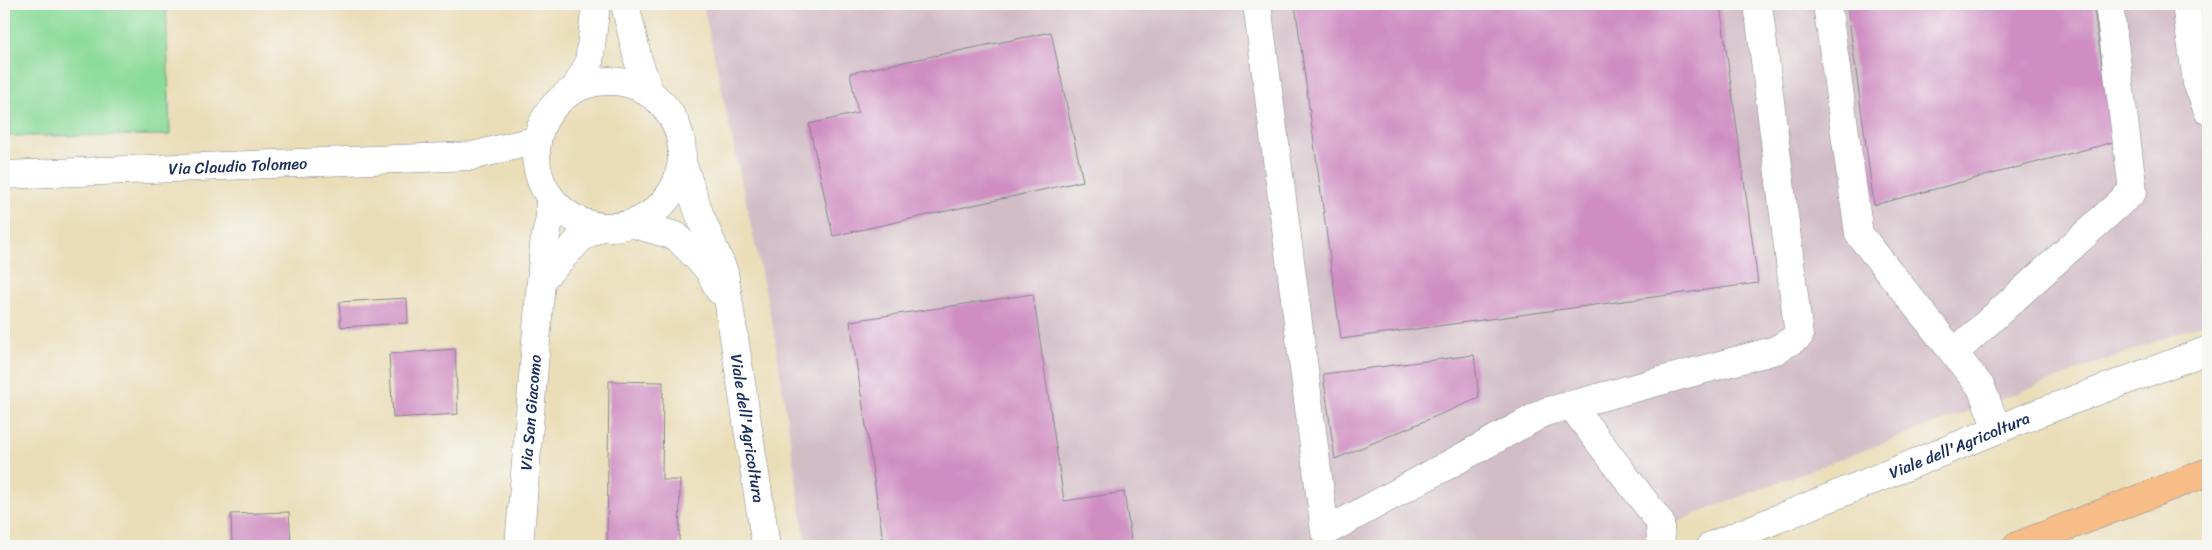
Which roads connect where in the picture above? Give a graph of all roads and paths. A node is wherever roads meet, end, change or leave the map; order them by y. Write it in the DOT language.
graph roads {
  1 [pos="596,4"];
  2 [pos="625,4"];
  3 [pos="1257,4"];
  4 [pos="1758,4"];
  5 [pos="1827,4"];
  6 [pos="2108,4"];
  7 [pos="2186,4"];
  8 [pos="575,89"];
  9 [pos="650,94"];
  10 [pos="2208,111"];
  11 [pos="537,140"];
  12 [pos="472,156"];
  13 [pos="682,162"];
  14 [pos="4,175"];
  15 [pos="546,192"];
  16 [pos="634,224"];
  17 [pos="600,227"];
  18 [pos="542,279"];
  19 [pos="731,311"];
  20 [pos="2208,350"];
  21 [pos="1954,353"];
  22 [pos="1571,405"];
  23 [pos="1996,429"];
  24 [pos="2208,472"];
  25 [pos="519,546"];
  26 [pos="766,546"];
  27 [pos="1661,546"];
  28 [pos="1711,546"];
  29 [pos="2017,546"];
  1 -- 8 [label="street"];
  2 -- 9 [label="street"];
  3 -- 22 [label="street"];
  4 -- 22 [label="street"];
  5 -- 21 [label="street"];
  6 -- 21 [label="street"];
  7 -- 10 [label="street"];
  8 -- 9 [label="street"];
  8 -- 11 [label="street"];
  9 -- 13 [label="street"];
  11 -- 12 [label="street, Via Claudio Tolomeo"];
  11 -- 15 [label="street"];
  12 -- 14 [label="street, Via Claudio Tolomeo"];
  12 -- 15 [label="street, Via Claudio Tolomeo"];
  13 -- 16 [label="street"];
  13 -- 19 [label="street, Viale dell'Agricoltura"];
  15 -- 17 [label="street"];
  15 -- 18 [label="street, Via San Giacomo"];
  16 -- 17 [label="street"];
  16 -- 19 [label="street, Viale dell'Agricoltura"];
  17 -- 18 [label="street"];
  18 -- 25 [label="street, Via San Giacomo"];
  19 -- 26 [label="street, Viale dell'Agricoltura"];
  20 -- 23 [label="street, Viale dell'Agricoltura"];
  21 -- 23 [label="street"];
  22 -- 27 [label="street"];
  23 -- 28 [label="street, Viale dell'Agricoltura"];
  24 -- 29 [label="highway"];
}
